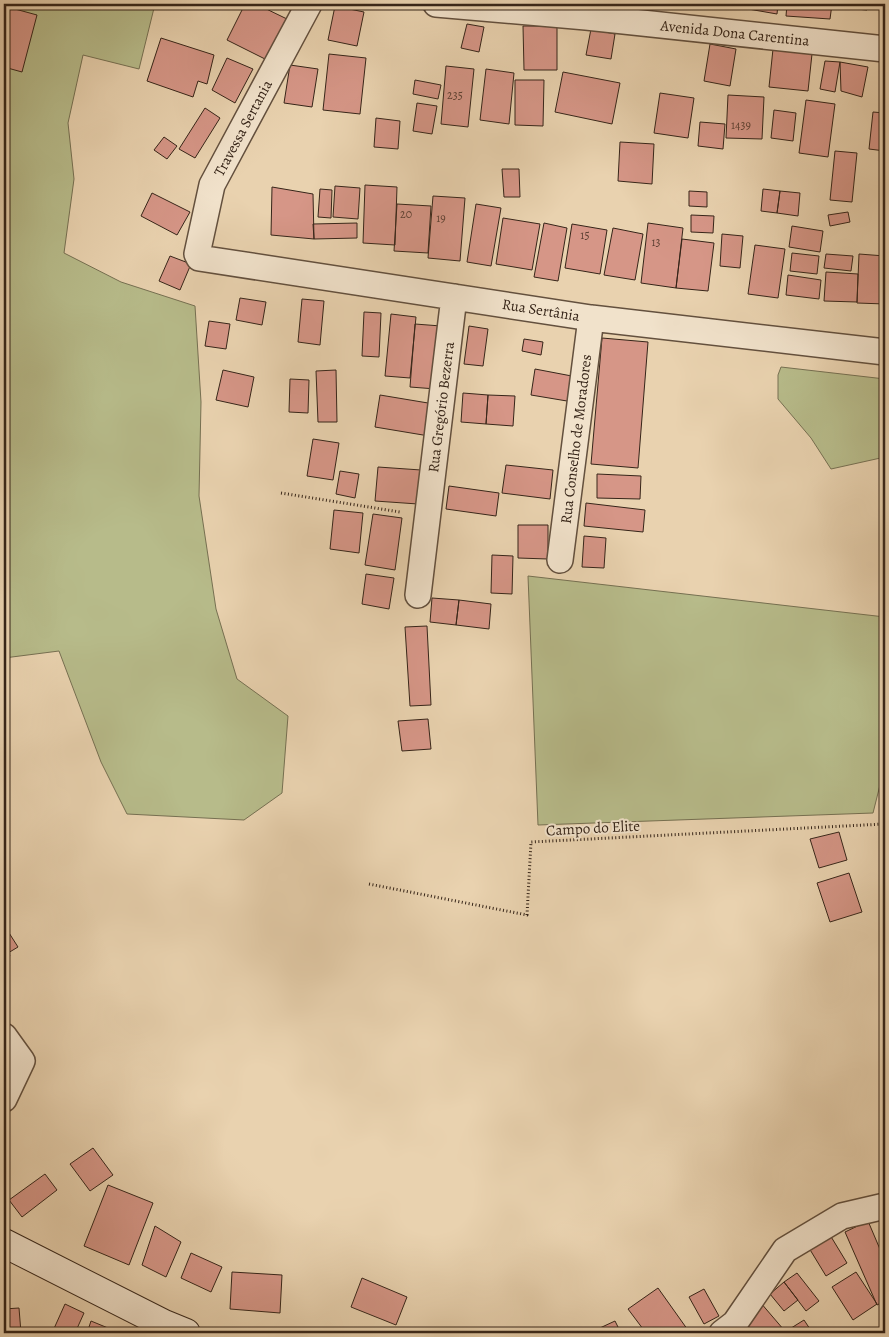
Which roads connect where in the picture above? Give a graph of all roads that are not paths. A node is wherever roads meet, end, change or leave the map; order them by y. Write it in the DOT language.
graph roads {
  1 [pos="309,4"];
  2 [pos="436,4"];
  3 [pos="885,50"];
  4 [pos="199,258"];
  5 [pos="454,297"];
  6 [pos="591,318"];
  7 [pos="885,352"];
  8 [pos="560,560"];
  9 [pos="418,595"];
  10 [pos="4,1036"];
  11 [pos="4,1099"];
  12 [pos="885,1206"];
  13 [pos="4,1243"];
  14 [pos="186,1333"];
  15 [pos="722,1333"];
  1 -- 4 [label="street, Travessa Sertania"];
  2 -- 3 [label="street, Avenida Dona Carentina"];
  4 -- 5 [label="street, Rua Sertânia"];
  5 -- 6 [label="street, Rua Sertânia"];
  5 -- 9 [label="street, Rua Gregório Bezerra"];
  6 -- 7 [label="street, Rua Sertânia"];
  6 -- 8 [label="street, Rua Conselho de Moradores"];
  10 -- 11 [label="street"];
  12 -- 15 [label="street"];
  13 -- 14 [label="main road"];
}
